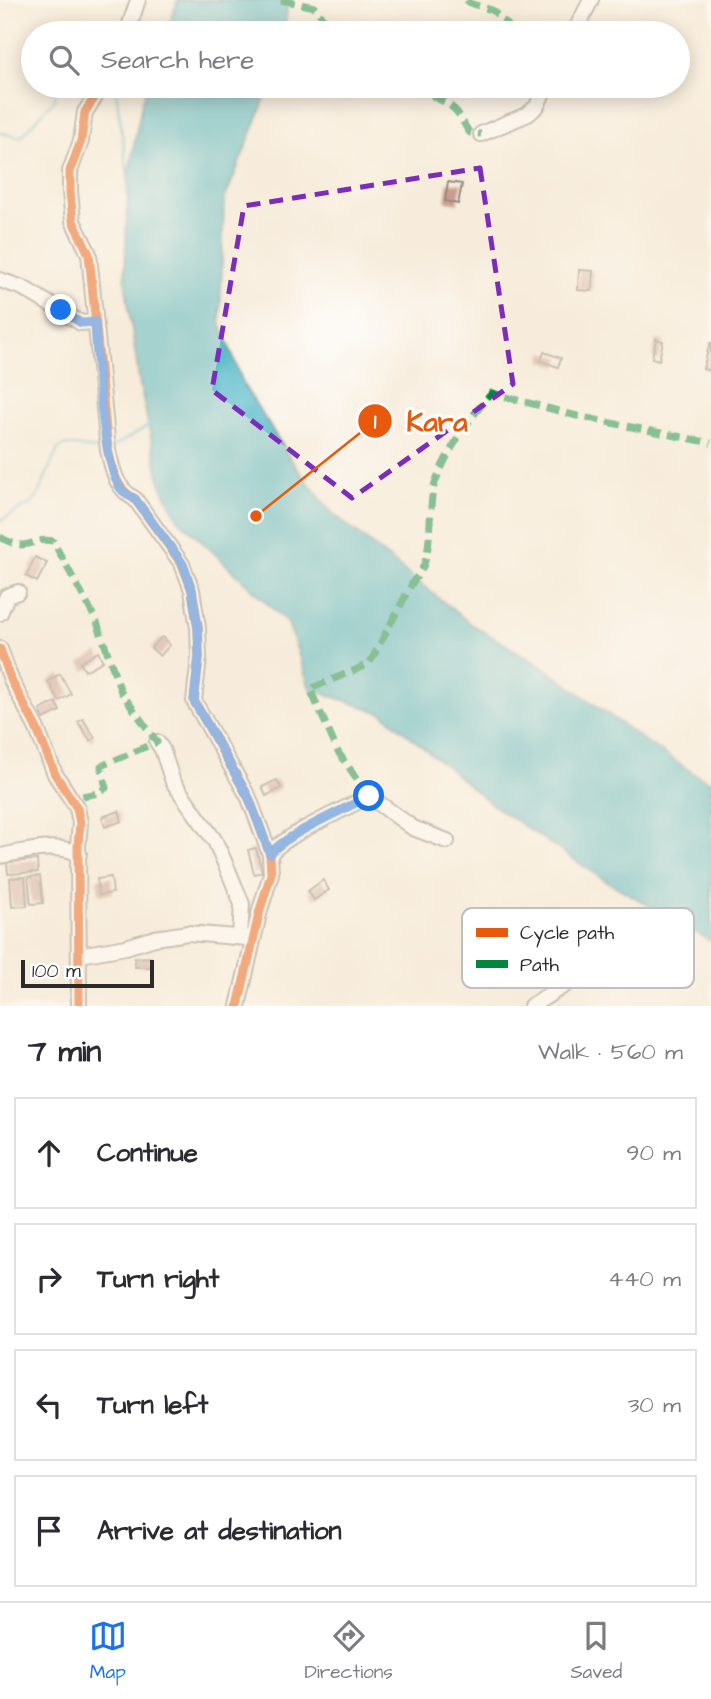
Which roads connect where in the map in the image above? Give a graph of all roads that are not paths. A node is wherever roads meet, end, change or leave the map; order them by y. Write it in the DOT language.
graph roads {
  1 [pos="138,0"];
  2 [pos="591,0"];
  3 [pos="131,21"];
  4 [pos="580,21"];
  5 [pos="94,98"];
  6 [pos="541,98"];
  7 [pos="481,134"];
  8 [pos="0,280"];
  9 [pos="95,322"];
  10 [pos="18,592"];
  11 [pos="0,613"];
  12 [pos="0,649"];
  13 [pos="157,742"];
  14 [pos="447,841"];
  15 [pos="79,854"];
  16 [pos="270,854"];
  17 [pos="0,856"];
  18 [pos="247,938"];
  19 [pos="80,955"];
  20 [pos="560,988"];
  21 [pos="79,1006"];
  22 [pos="238,1006"];
  23 [pos="531,1006"];
  1 -- 3 [label="street"];
  2 -- 4 [label="street"];
  5 -- 9 [label="street"];
  6 -- 7 [label="street"];
  8 -- 9 [label="street"];
  9 -- 16 [label="street"];
  10 -- 11 [label="street"];
  12 -- 15 [label="street"];
  13 -- 18 [label="street"];
  14 -- 16 [label="street"];
  15 -- 17 [label="street"];
  15 -- 19 [label="street"];
  16 -- 18 [label="street"];
  18 -- 19 [label="street"];
  18 -- 22 [label="street"];
  19 -- 21 [label="street"];
  20 -- 23 [label="street"];
}
